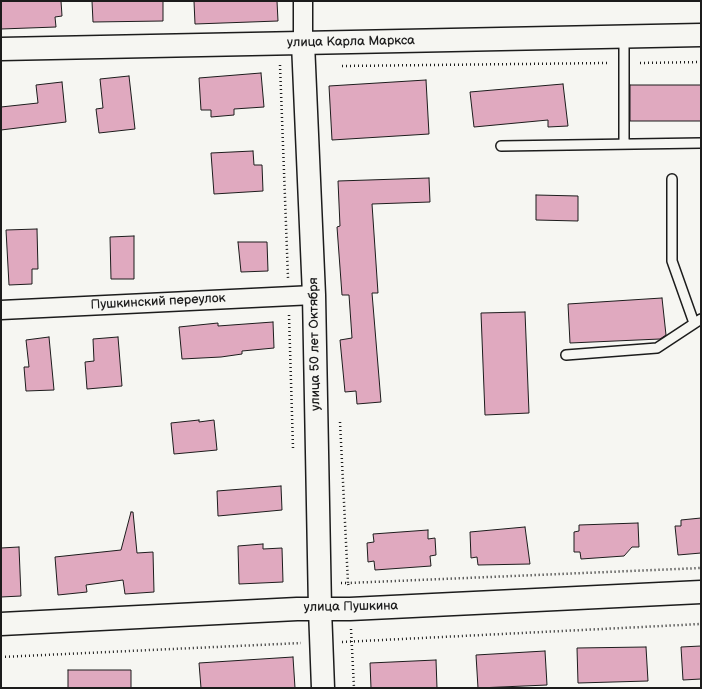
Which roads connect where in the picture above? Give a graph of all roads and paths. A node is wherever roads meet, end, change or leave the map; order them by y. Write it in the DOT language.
graph roads {
  1 [pos="303,1"];
  2 [pos="701,35"];
  3 [pos="624,36"];
  4 [pos="303,43"];
  5 [pos="1,50"];
  6 [pos="701,62"];
  7 [pos="624,63"];
  8 [pos="272,64"];
  9 [pos="280,64"];
  10 [pos="304,65"];
  11 [pos="337,66"];
  12 [pos="624,143"];
  13 [pos="701,143"];
  14 [pos="501,146"];
  15 [pos="672,178"];
  16 [pos="314,295"];
  17 [pos="288,296"];
  18 [pos="1,310"];
  19 [pos="698,321"];
  20 [pos="566,355"];
  21 [pos="340,416"];
  22 [pos="294,453"];
  23 [pos="701,568"];
  24 [pos="701,592"];
  25 [pos="297,609"];
  26 [pos="320,609"];
  27 [pos="1,624"];
  28 [pos="701,624"];
  29 [pos="308,646"];
  30 [pos="1,657"];
  31 [pos="323,688"];
  1 -- 4 [label="street, улица 50 лет Октября"];
  2 -- 3 [label="main road, улица Карла Маркса"];
  3 -- 4 [label="main road, улица Карла Маркса"];
  3 -- 7 [label="lane"];
  4 -- 5 [label="main road, улица Карла Маркса"];
  4 -- 10 [label="main road, улица 50 лет Октября"];
  6 -- 7 [label="path"];
  7 -- 11 [label="path"];
  7 -- 12 [label="lane"];
  8 -- 9 [label="path"];
  9 -- 10 [label="path"];
  9 -- 17 [label="path"];
  10 -- 16 [label="main road, улица 50 лет Октября"];
  12 -- 13 [label="lane"];
  12 -- 14 [label="lane"];
  15 -- 19 [label="lane"];
  16 -- 17 [label="street, Пушкинский переулок"];
  16 -- 26 [label="main road, улица 50 лет Октября"];
  17 -- 18 [label="street, Пушкинский переулок"];
  17 -- 22 [label="path"];
  19 -- 20 [label="lane"];
  21 -- 23 [label="path"];
  24 -- 26 [label="main road, улица Пушкина"];
  25 -- 26 [label="main road, улица Пушкина"];
  25 -- 27 [label="main road, улица Пушкина"];
  25 -- 29 [label="path"];
  26 -- 29 [label="main road, улица 50 лет Октября"];
  28 -- 29 [label="path"];
  29 -- 30 [label="path"];
  29 -- 31 [label="main road, улица 50 лет Октября"];
}
